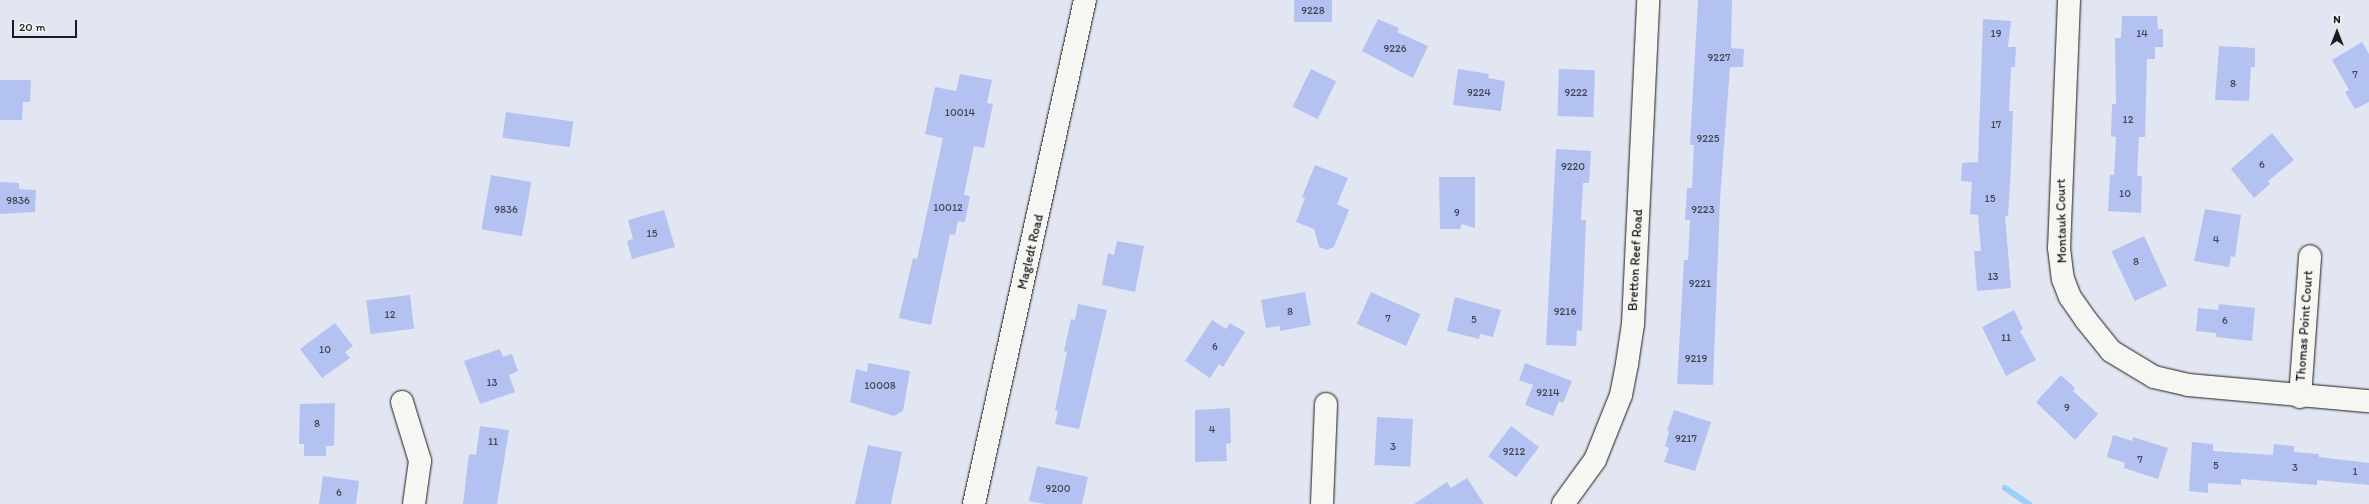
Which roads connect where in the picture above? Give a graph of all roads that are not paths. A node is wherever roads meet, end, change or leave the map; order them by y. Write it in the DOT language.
graph roads {
  1 [pos="1086,0"];
  2 [pos="1648,0"];
  3 [pos="2070,0"];
  4 [pos="2310,256"];
  5 [pos="2300,397"];
  6 [pos="2369,401"];
  7 [pos="402,402"];
  8 [pos="1326,404"];
  9 [pos="414,504"];
  10 [pos="974,504"];
  11 [pos="1322,504"];
  12 [pos="1563,504"];
  1 -- 10 [label="street, Magledt Road"];
  2 -- 12 [label="street, Bretton Reef Road"];
  3 -- 5 [label="street, Montauk Court"];
  4 -- 5 [label="street, Thomas Point Court"];
  5 -- 6 [label="street, Montauk Court"];
  7 -- 9 [label="street"];
  8 -- 11 [label="street"];
}
